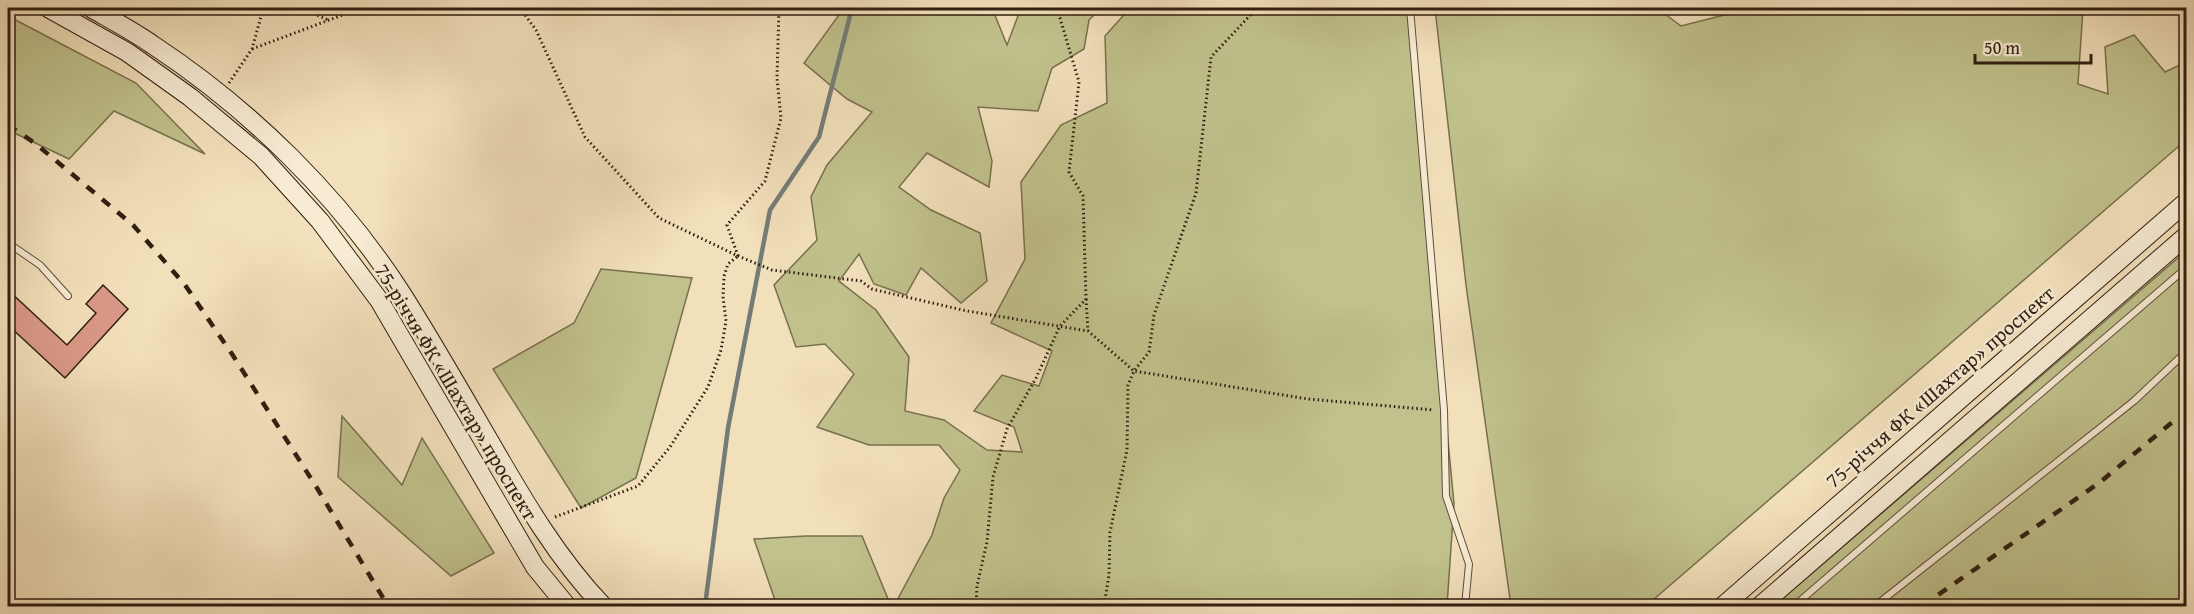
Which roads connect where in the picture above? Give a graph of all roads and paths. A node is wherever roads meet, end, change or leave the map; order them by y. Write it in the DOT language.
graph roads {
  1 [pos="48,8"];
  2 [pos="91,8"];
  3 [pos="260,8"];
  4 [pos="301,8"];
  5 [pos="361,8"];
  6 [pos="520,8"];
  7 [pos="779,8"];
  8 [pos="1058,8"];
  9 [pos="1257,8"];
  10 [pos="1410,8"];
  11 [pos="328,20"];
  12 [pos="252,49"];
  13 [pos="221,94"];
  14 [pos="2187,202"];
  15 [pos="2187,236"];
  16 [pos="8,243"];
  17 [pos="738,256"];
  18 [pos="2187,268"];
  19 [pos="68,296"];
  20 [pos="1086,299"];
  21 [pos="1060,326"];
  22 [pos="1088,331"];
  23 [pos="2187,352"];
  24 [pos="1134,371"];
  25 [pos="1444,410"];
  26 [pos="550,519"];
  27 [pos="567,606"];
  28 [pos="603,606"];
  29 [pos="976,606"];
  30 [pos="1104,606"];
  31 [pos="1465,606"];
  32 [pos="1723,606"];
  33 [pos="1760,606"];
  34 [pos="1794,606"];
  35 [pos="1875,606"];
  1 -- 27 [label="main road, 75-річчя ФК «Шахтар» проспект"];
  2 -- 13 [label="main road, 75-річчя ФК «Шахтар» проспект"];
  3 -- 12 [label="path"];
  4 -- 11 [label="path"];
  5 -- 11 [label="path"];
  6 -- 17 [label="path"];
  7 -- 17 [label="path"];
  8 -- 20 [label="path"];
  9 -- 24 [label="path"];
  10 -- 25 [label="lane"];
  11 -- 12 [label="path"];
  12 -- 13 [label="path"];
  13 -- 28 [label="main road, 75-річчя ФК «Шахтар» проспект"];
  14 -- 32 [label="main road, 75-річчя ФК «Шахтар» проспект"];
  15 -- 33 [label="main road"];
  16 -- 19 [label="lane"];
  17 -- 21 [label="path"];
  17 -- 26 [label="path"];
  18 -- 34 [label="lane"];
  20 -- 21 [label="path"];
  20 -- 22 [label="path"];
  21 -- 22 [label="path"];
  21 -- 29 [label="path"];
  22 -- 24 [label="path"];
  23 -- 35 [label="lane"];
  24 -- 25 [label="path"];
  24 -- 30 [label="path"];
  25 -- 31 [label="lane"];
}
